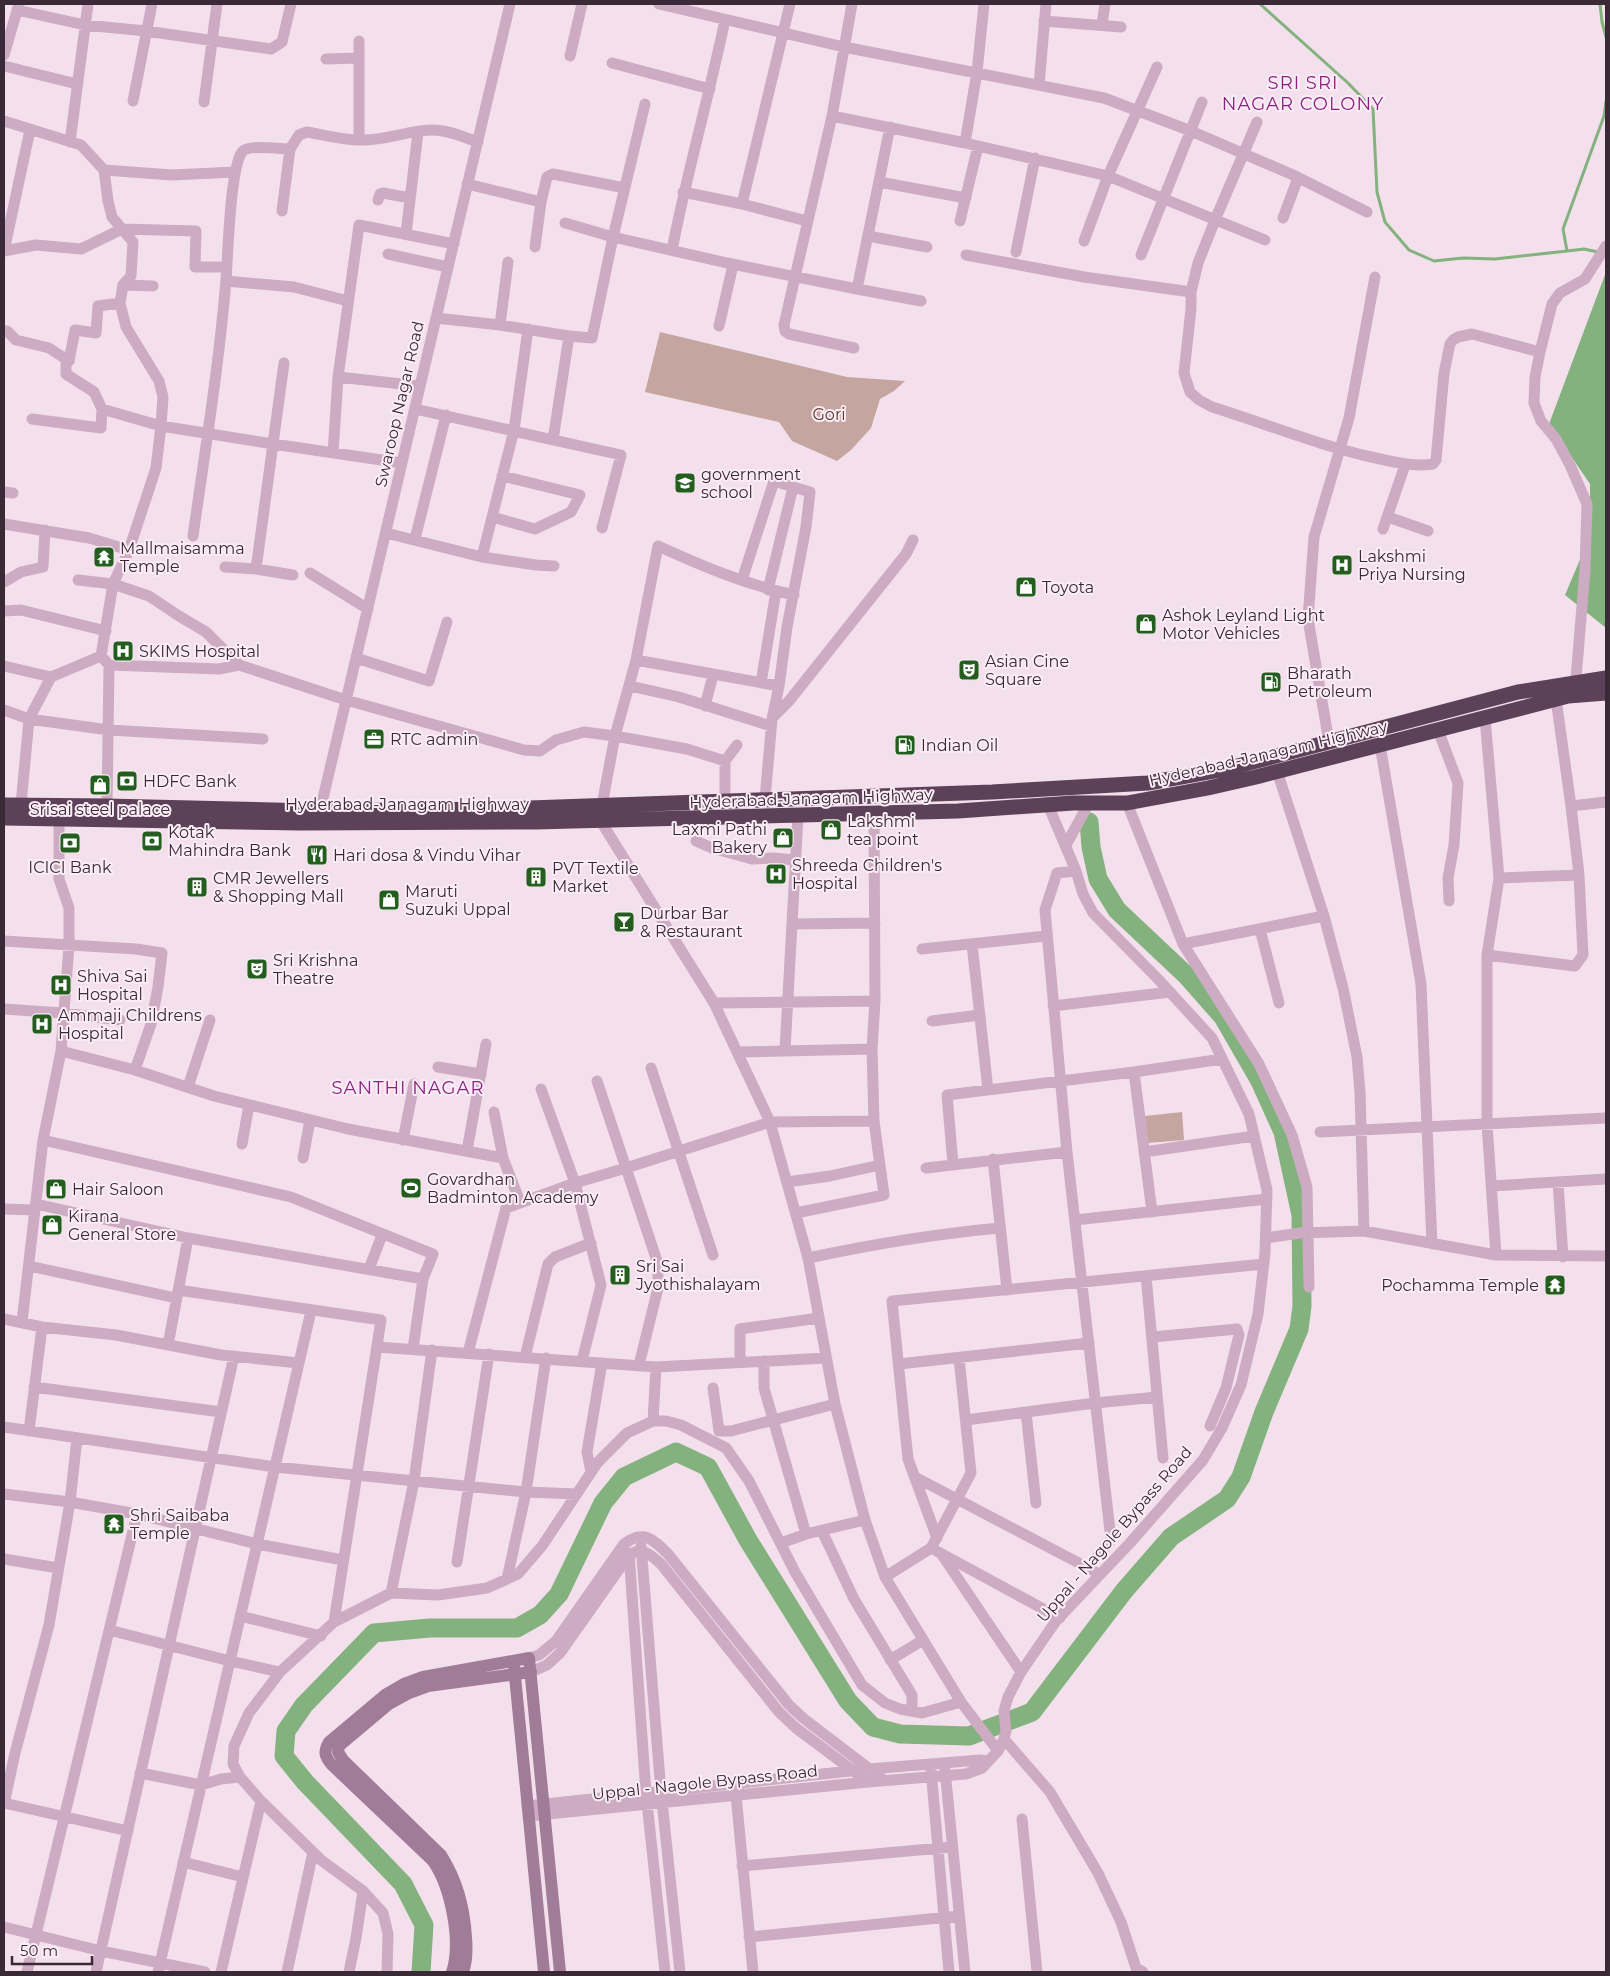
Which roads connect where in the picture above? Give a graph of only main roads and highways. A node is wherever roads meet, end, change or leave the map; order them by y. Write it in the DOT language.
graph roads {
  1 [pos="1606,678"];
  2 [pos="1575,689"];
  3 [pos="1606,693"];
  4 [pos="4,805"];
  5 [pos="172,814"];
  6 [pos="4,818"];
  1 -- 2 [label="highway, Hyderabad-Janagam Highway"];
  2 -- 3 [label="highway, Hyderabad-Janagam Highway"];
  2 -- 5 [label="highway, Hyderabad-Janagam Highway"];
  2 -- 5 [label="highway, Hyderabad-Janagam Highway"];
  4 -- 5 [label="highway, Hyderabad-Janagam Highway"];
  5 -- 6 [label="highway, Hyderabad-Janagam Highway"];
}
